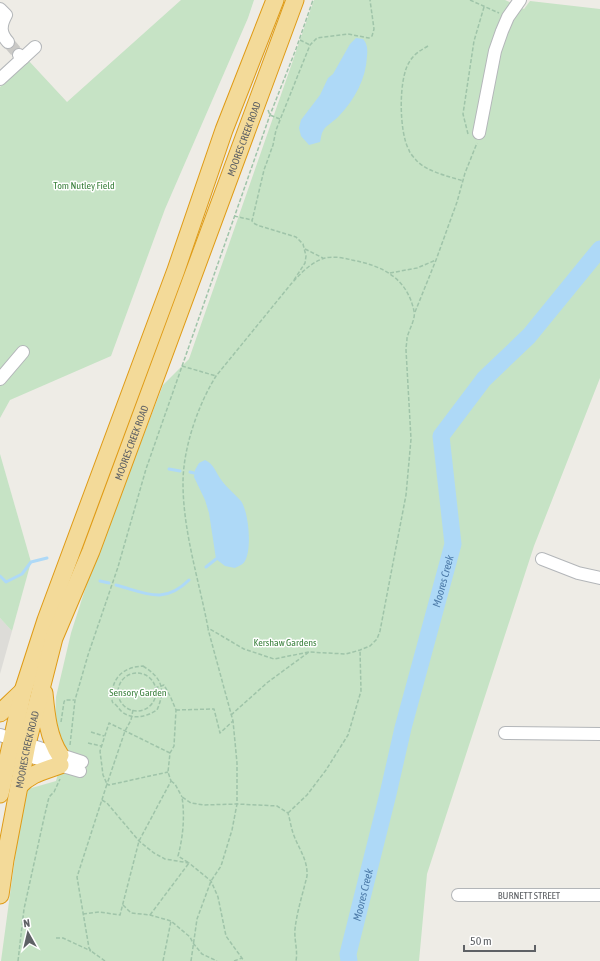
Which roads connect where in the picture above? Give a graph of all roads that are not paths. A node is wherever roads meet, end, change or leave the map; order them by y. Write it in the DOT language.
graph roads {
  1 [pos="295,0"];
  2 [pos="520,0"];
  3 [pos="273,3"];
  4 [pos="0,8"];
  5 [pos="511,9"];
  6 [pos="8,42"];
  7 [pos="35,47"];
  8 [pos="0,78"];
  9 [pos="474,137"];
  10 [pos="23,352"];
  11 [pos="0,379"];
  12 [pos="542,559"];
  13 [pos="600,578"];
  14 [pos="43,681"];
  15 [pos="23,691"];
  16 [pos="0,713"];
  17 [pos="505,733"];
  18 [pos="600,734"];
  19 [pos="12,745"];
  20 [pos="63,761"];
  21 [pos="81,766"];
  22 [pos="19,786"];
  23 [pos="0,794"];
  24 [pos="0,895"];
  25 [pos="458,895"];
  26 [pos="600,895"];
  1 -- 14 [label="highway, MOORES CREEK ROAD"];
  2 -- 5 [label="street"];
  3 -- 15 [label="highway, MOORES CREEK ROAD"];
  4 -- 6 [label="street"];
  5 -- 9 [label="street"];
  7 -- 8 [label="street"];
  10 -- 11 [label="street"];
  12 -- 13 [label="street"];
  14 -- 19 [label="highway, MOORES CREEK ROAD"];
  14 -- 20 [label="highway"];
  15 -- 16 [label="highway"];
  15 -- 19 [label="highway, MOORES CREEK ROAD"];
  17 -- 18 [label="street"];
  19 -- 20 [label="street"];
  19 -- 22 [label="highway, MOORES CREEK ROAD"];
  19 -- 23 [label="highway, MOORES CREEK ROAD"];
  20 -- 21 [label="street"];
  20 -- 22 [label="highway"];
  22 -- 24 [label="highway, MOORES CREEK ROAD"];
  25 -- 26 [label="street, BURNETT STREET"];
}
